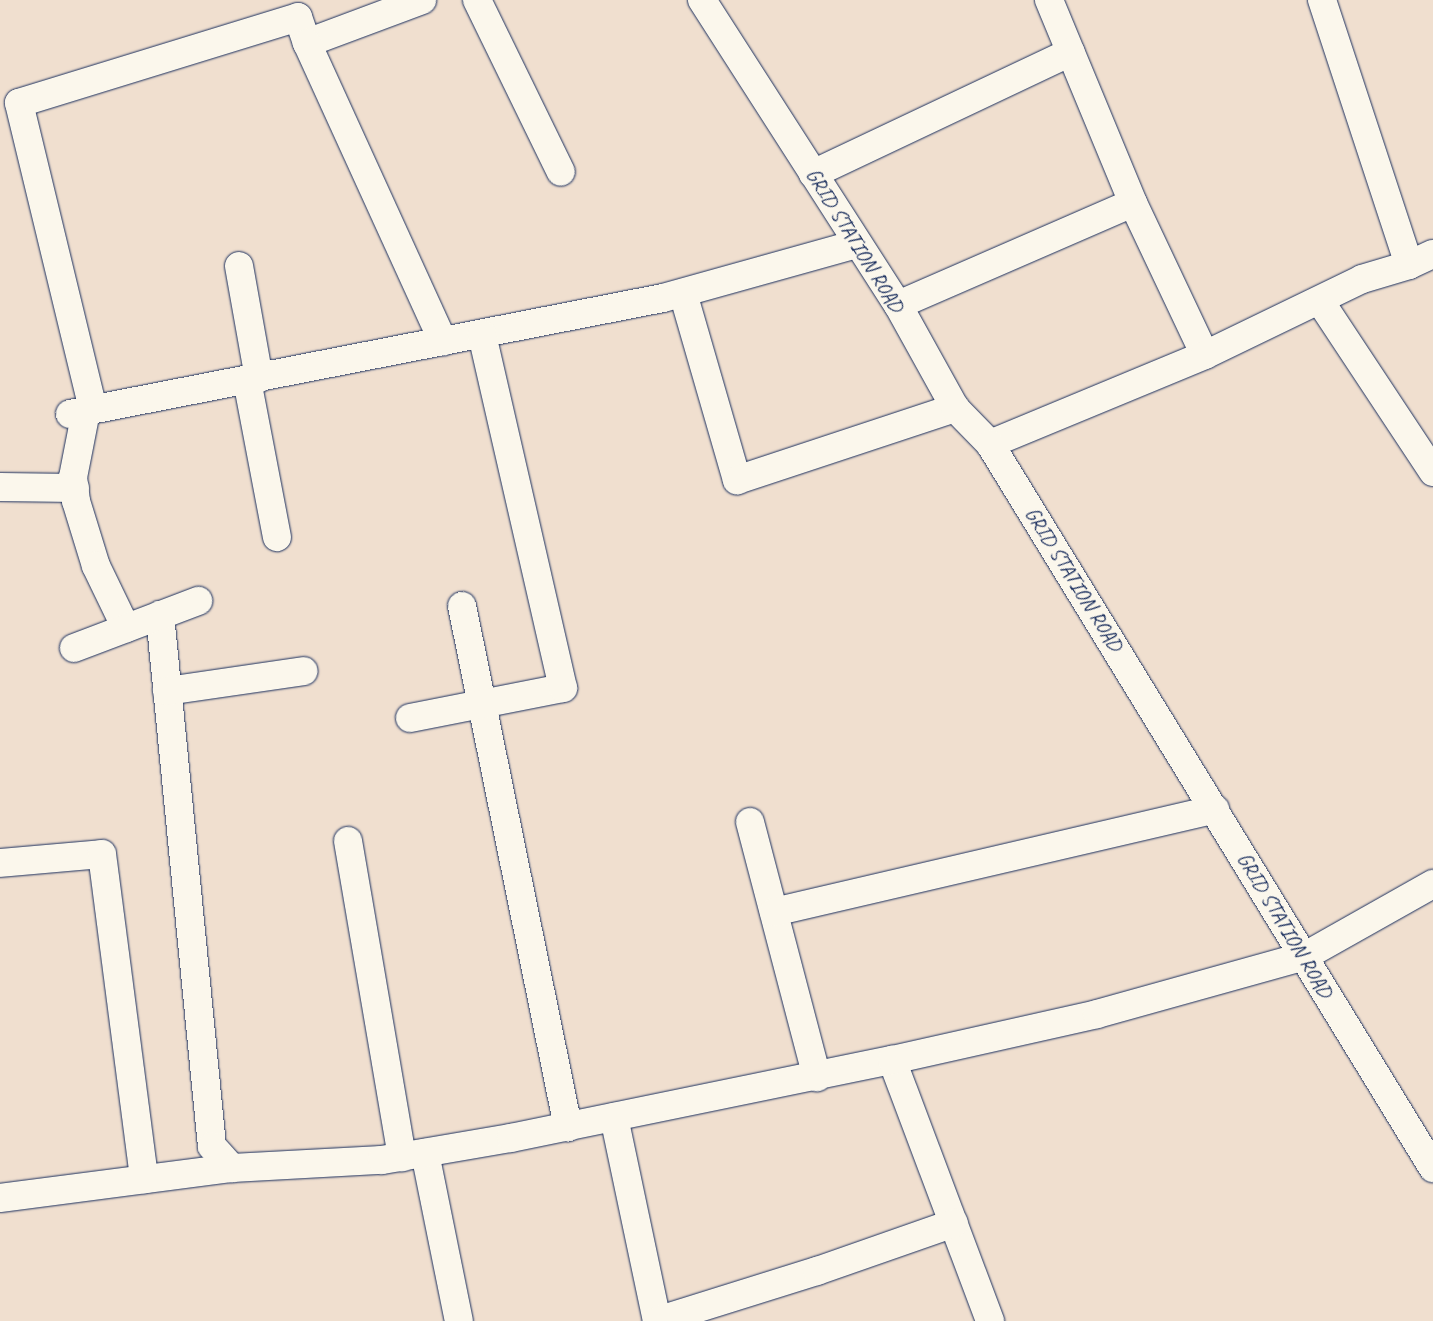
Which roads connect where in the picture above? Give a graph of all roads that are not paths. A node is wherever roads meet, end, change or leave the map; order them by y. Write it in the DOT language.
graph roads {
  1 [pos="422,0"];
  2 [pos="477,0"];
  3 [pos="702,0"];
  4 [pos="1049,0"];
  5 [pos="1322,0"];
  6 [pos="307,42"];
  7 [pos="1071,52"];
  8 [pos="562,172"];
  9 [pos="813,174"];
  10 [pos="1134,203"];
  11 [pos="857,244"];
  12 [pos="1421,260"];
  13 [pos="239,266"];
  14 [pos="683,293"];
  15 [pos="1320,301"];
  16 [pos="898,305"];
  17 [pos="482,334"];
  18 [pos="443,341"];
  19 [pos="1205,356"];
  20 [pos="253,379"];
  21 [pos="955,408"];
  22 [pos="83,411"];
  23 [pos="990,444"];
  24 [pos="1433,472"];
  25 [pos="0,487"];
  26 [pos="75,488"];
  27 [pos="277,537"];
  28 [pos="198,601"];
  29 [pos="462,606"];
  30 [pos="160,615"];
  31 [pos="126,628"];
  32 [pos="74,648"];
  33 [pos="304,672"];
  34 [pos="167,691"];
  35 [pos="482,704"];
  36 [pos="410,718"];
  37 [pos="1214,809"];
  38 [pos="750,822"];
  39 [pos="348,841"];
  40 [pos="0,863"];
  41 [pos="1433,884"];
  42 [pos="774,912"];
  43 [pos="1305,956"];
  44 [pos="892,1060"];
  45 [pos="817,1077"];
  46 [pos="614,1117"];
  47 [pos="568,1127"];
  48 [pos="414,1155"];
  49 [pos="232,1168"];
  50 [pos="1433,1168"];
  51 [pos="144,1179"];
  52 [pos="0,1198"];
  53 [pos="954,1224"];
  54 [pos="459,1321"];
  55 [pos="657,1321"];
  56 [pos="990,1321"];
  1 -- 6 [label="street"];
  2 -- 8 [label="street"];
  3 -- 9 [label="street, GRID STATION ROAD"];
  4 -- 7 [label="street"];
  5 -- 12 [label="street"];
  6 -- 18 [label="street"];
  6 -- 22 [label="street"];
  7 -- 9 [label="street"];
  7 -- 10 [label="street"];
  9 -- 11 [label="street, GRID STATION ROAD"];
  10 -- 16 [label="street"];
  10 -- 19 [label="street"];
  11 -- 14 [label="street"];
  11 -- 16 [label="street, GRID STATION ROAD"];
  12 -- 15 [label="street"];
  13 -- 20 [label="street"];
  14 -- 17 [label="street"];
  14 -- 21 [label="street"];
  15 -- 19 [label="street"];
  15 -- 24 [label="street"];
  16 -- 21 [label="street, GRID STATION ROAD"];
  17 -- 18 [label="street"];
  17 -- 35 [label="street"];
  18 -- 20 [label="street"];
  19 -- 23 [label="street"];
  20 -- 22 [label="street"];
  20 -- 27 [label="street"];
  21 -- 23 [label="street, GRID STATION ROAD"];
  22 -- 26 [label="street"];
  23 -- 37 [label="street, GRID STATION ROAD"];
  25 -- 26 [label="street"];
  26 -- 31 [label="street"];
  28 -- 30 [label="street"];
  29 -- 35 [label="street"];
  30 -- 31 [label="street"];
  30 -- 34 [label="street"];
  31 -- 32 [label="street"];
  33 -- 34 [label="street"];
  34 -- 49 [label="street"];
  35 -- 36 [label="street"];
  35 -- 47 [label="street"];
  37 -- 42 [label="street"];
  37 -- 43 [label="street, GRID STATION ROAD"];
  38 -- 42 [label="street"];
  39 -- 48 [label="street"];
  40 -- 51 [label="street"];
  41 -- 43 [label="street"];
  42 -- 45 [label="street"];
  43 -- 44 [label="street"];
  43 -- 50 [label="street, GRID STATION ROAD"];
  44 -- 45 [label="street"];
  44 -- 53 [label="street"];
  45 -- 46 [label="street"];
  46 -- 47 [label="street"];
  46 -- 55 [label="street"];
  47 -- 48 [label="street"];
  48 -- 49 [label="street"];
  48 -- 54 [label="street"];
  49 -- 51 [label="street"];
  51 -- 52 [label="street"];
  53 -- 55 [label="street"];
  53 -- 56 [label="street"];
}
